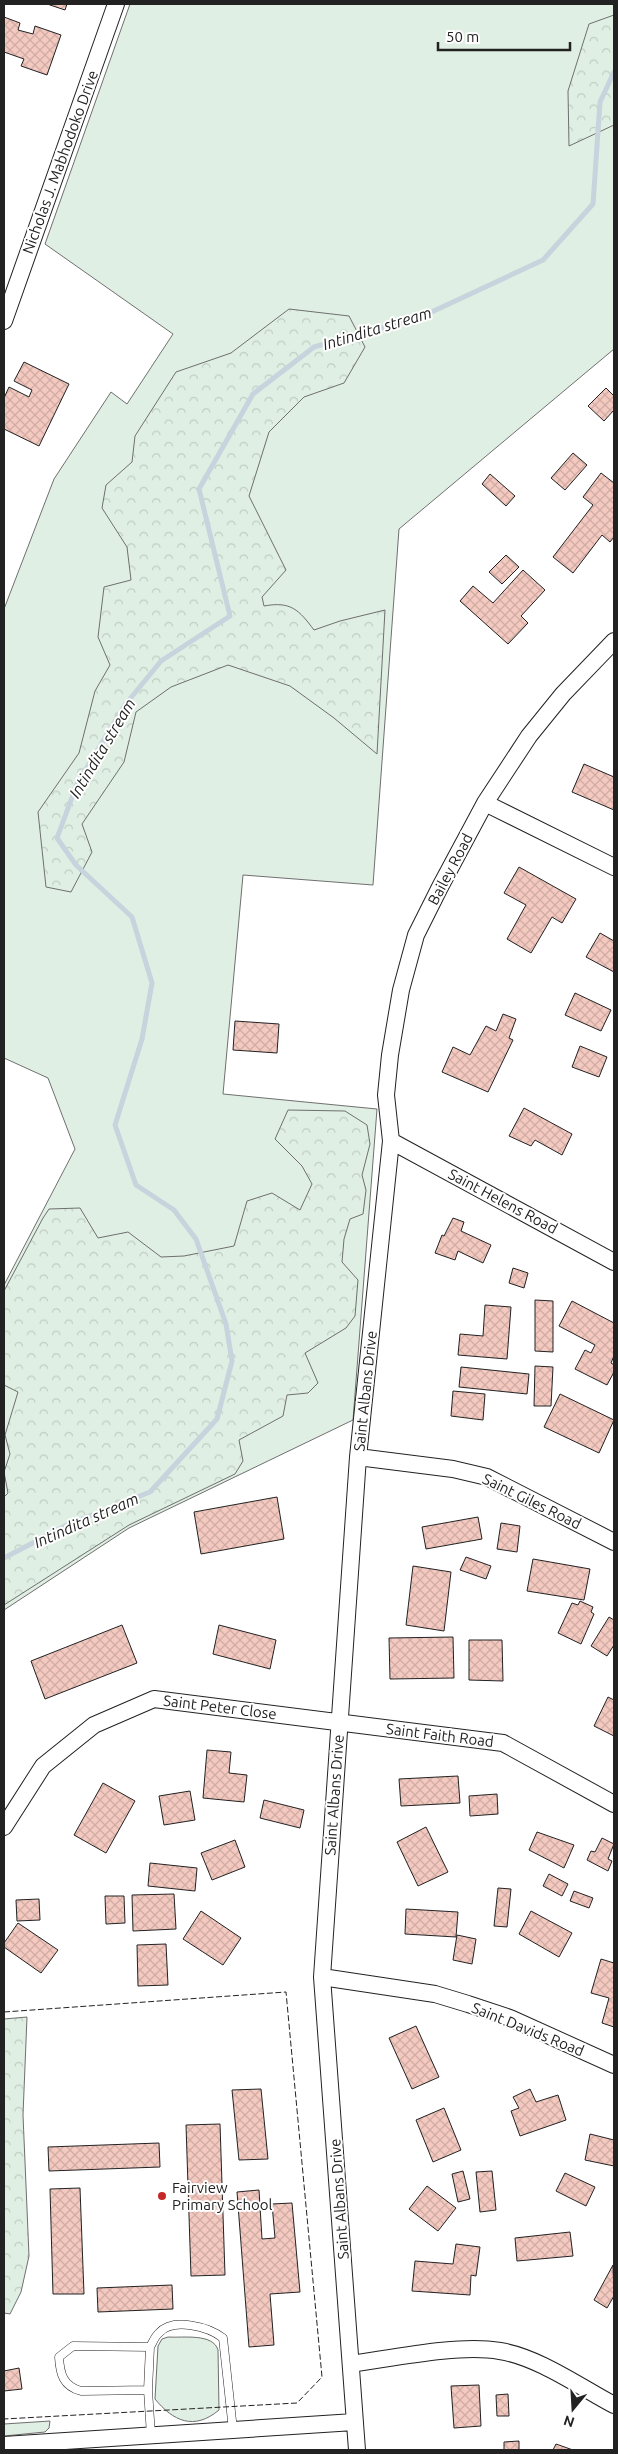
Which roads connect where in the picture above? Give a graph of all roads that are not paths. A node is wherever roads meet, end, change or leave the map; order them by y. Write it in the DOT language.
graph roads {
  1 [pos="116,4"];
  2 [pos="4,321"];
  3 [pos="614,641"];
  4 [pos="485,803"];
  5 [pos="614,867"];
  6 [pos="391,1141"];
  7 [pos="614,1262"];
  8 [pos="358,1457"];
  9 [pos="614,1542"];
  10 [pos="340,1722"];
  11 [pos="614,1804"];
  12 [pos="4,1827"];
  13 [pos="322,1977"];
  14 [pos="614,2065"];
  15 [pos="150,2347"];
  16 [pos="351,2364"];
  17 [pos="148,2390"];
  18 [pos="614,2405"];
  19 [pos="354,2422"];
  20 [pos="232,2430"];
  21 [pos="151,2435"];
  22 [pos="4,2445"];
  23 [pos="32,2446"];
  24 [pos="357,2450"];
  1 -- 2 [label="street, Nicholas J. Mabhodoko Drive"];
  3 -- 4 [label="street, Bailey Road"];
  4 -- 5 [label="street"];
  4 -- 6 [label="street, Bailey Road"];
  6 -- 7 [label="street, Saint Helens Road"];
  6 -- 8 [label="street, Saint Albans Drive"];
  8 -- 9 [label="street, Saint Giles Road"];
  8 -- 10 [label="street, Saint Albans Drive"];
  10 -- 11 [label="street, Saint Faith Road"];
  10 -- 12 [label="street, Saint Peter Close"];
  10 -- 13 [label="street, Saint Albans Drive"];
  13 -- 14 [label="street, Saint Davids Road"];
  13 -- 16 [label="street, Saint Albans Drive"];
  15 -- 17 [label="lane"];
  15 -- 17 [label="lane"];
  15 -- 20 [label="lane"];
  16 -- 18 [label="street"];
  16 -- 19 [label="street, Saint Albans Drive"];
  17 -- 21 [label="lane"];
  19 -- 20 [label="street"];
  19 -- 24 [label="street, Saint Albans Drive"];
  20 -- 21 [label="street"];
  21 -- 23 [label="street"];
  22 -- 23 [label="street"];
}
